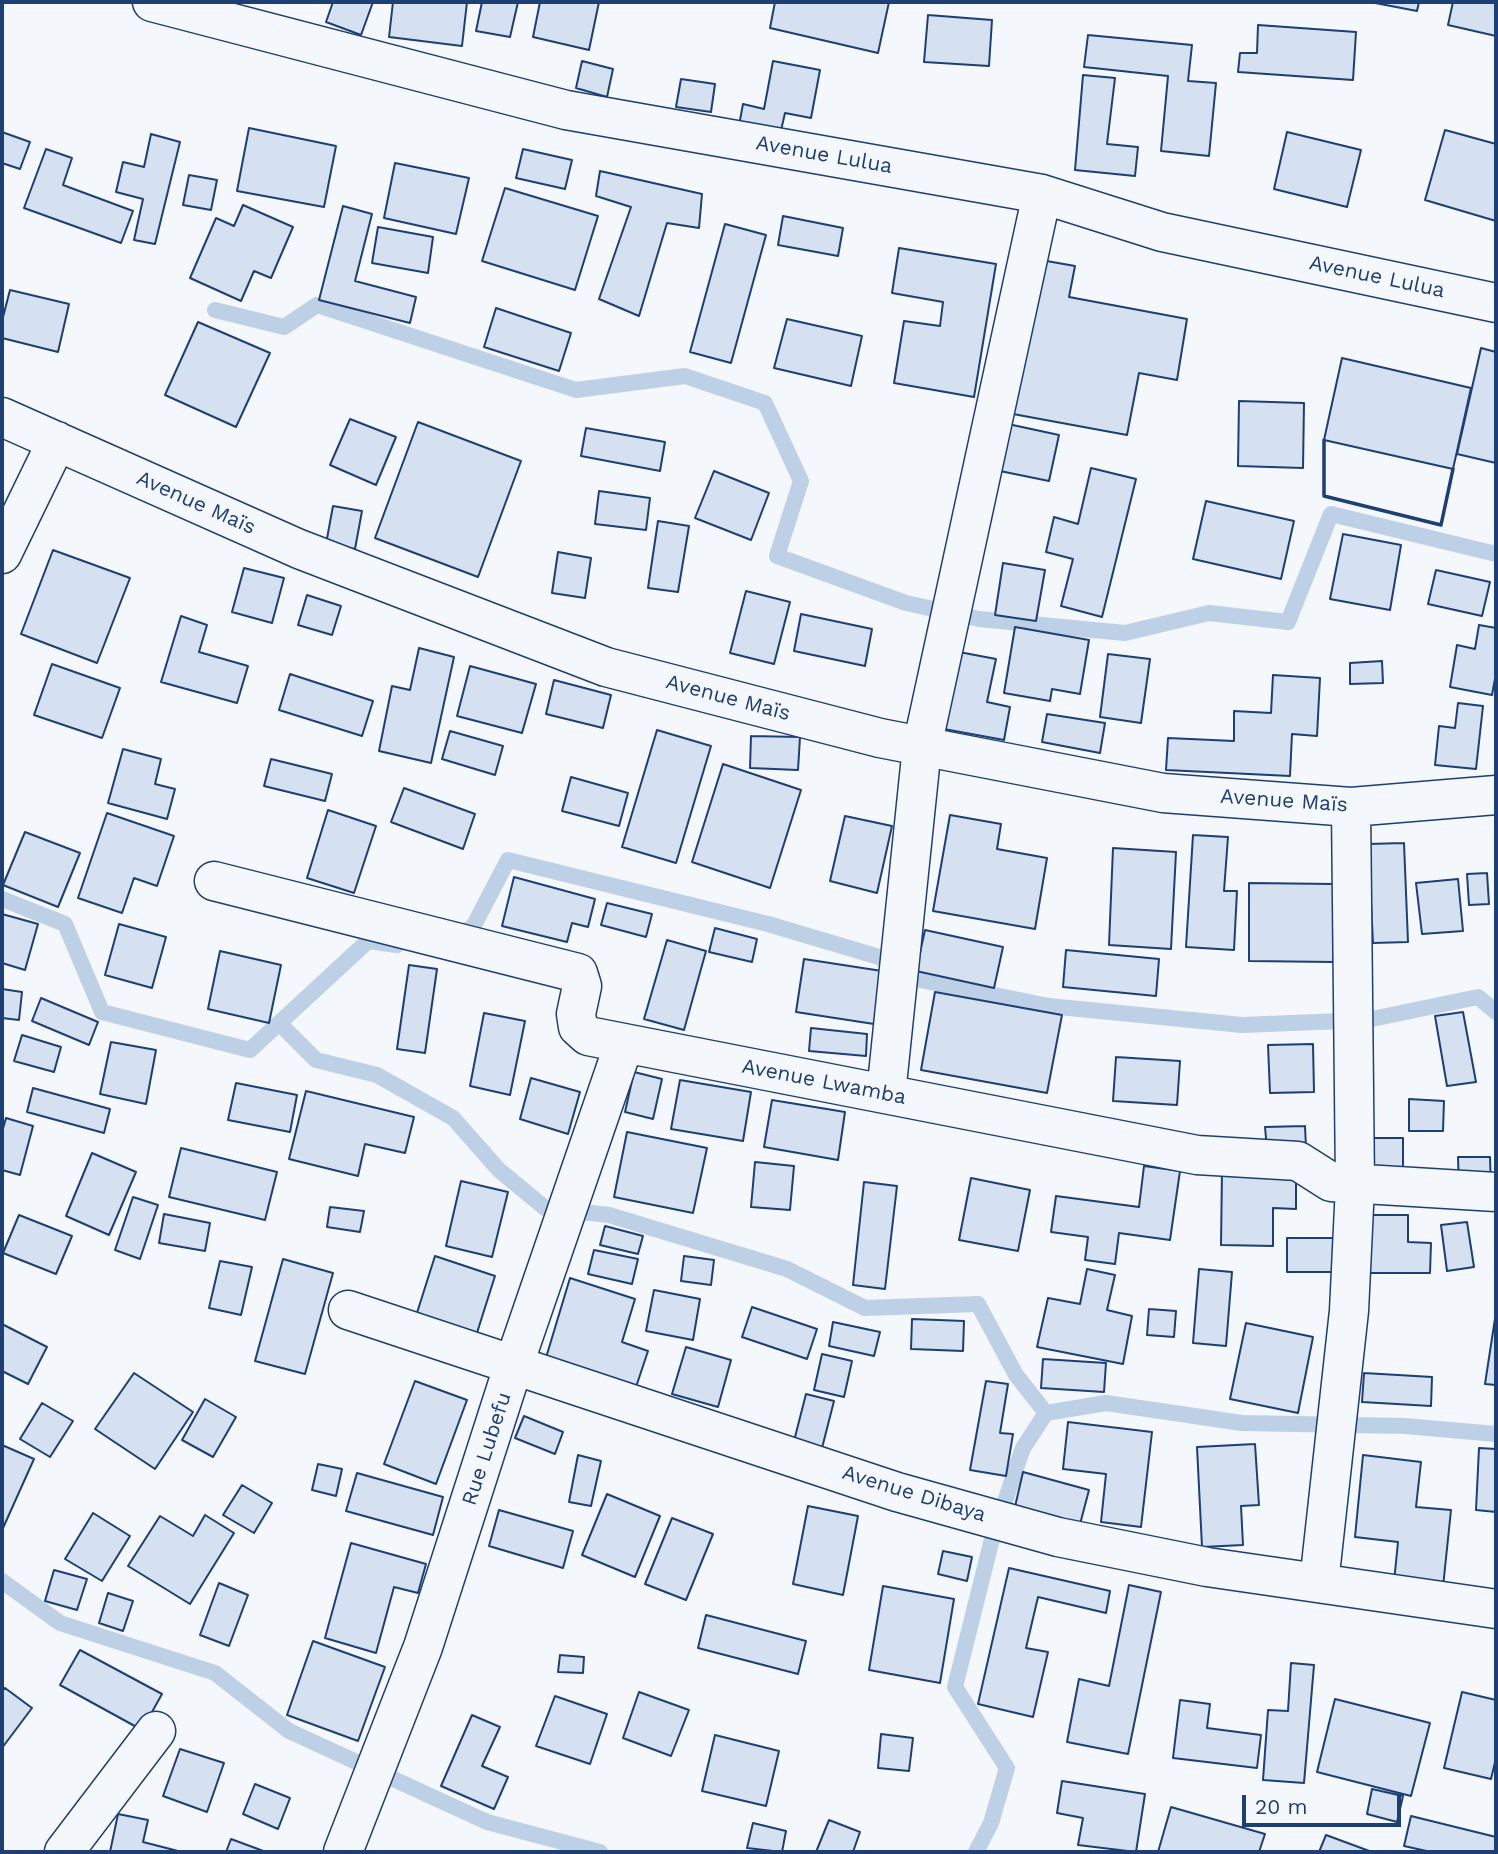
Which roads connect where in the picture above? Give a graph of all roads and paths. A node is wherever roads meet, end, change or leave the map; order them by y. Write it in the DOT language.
graph roads {
  1 [pos="152,2"];
  2 [pos="1042,194"];
  3 [pos="1496,303"];
  4 [pos="2,416"];
  5 [pos="57,441"];
  6 [pos="2,554"];
  7 [pos="922,747"];
  8 [pos="1496,795"];
  9 [pos="1351,807"];
  10 [pos="214,880"];
  11 [pos="624,1044"];
  12 [pos="886,1094"];
  13 [pos="1355,1186"];
  14 [pos="1496,1192"];
  15 [pos="348,1310"];
  16 [pos="513,1367"];
  17 [pos="1319,1583"];
  18 [pos="1496,1609"];
  19 [pos="156,1731"];
  20 [pos="64,1852"];
  21 [pos="343,1852"];
  1 -- 2 [label="street, Avenue Lulua"];
  2 -- 3 [label="street, Avenue Lulua"];
  2 -- 7 [label="street"];
  4 -- 5 [label="street, Avenue Maïs"];
  5 -- 6 [label="street"];
  5 -- 7 [label="street, Avenue Maïs"];
  7 -- 9 [label="street, Avenue Maïs"];
  7 -- 12 [label="street"];
  8 -- 9 [label="street, Avenue Maïs"];
  9 -- 13 [label="street"];
  10 -- 11 [label="street, Avenue Lwamba"];
  11 -- 12 [label="street, Avenue Lwamba"];
  11 -- 16 [label="street, Rue Lubefu"];
  12 -- 13 [label="street, Avenue Lwamba"];
  13 -- 14 [label="street, Avenue Lwamba"];
  13 -- 17 [label="street"];
  15 -- 16 [label="street, Avenue Dibaya"];
  16 -- 17 [label="street, Avenue Dibaya"];
  16 -- 21 [label="street, Rue Lubefu"];
  17 -- 18 [label="street, Avenue Dibaya"];
  19 -- 20 [label="street"];
}
